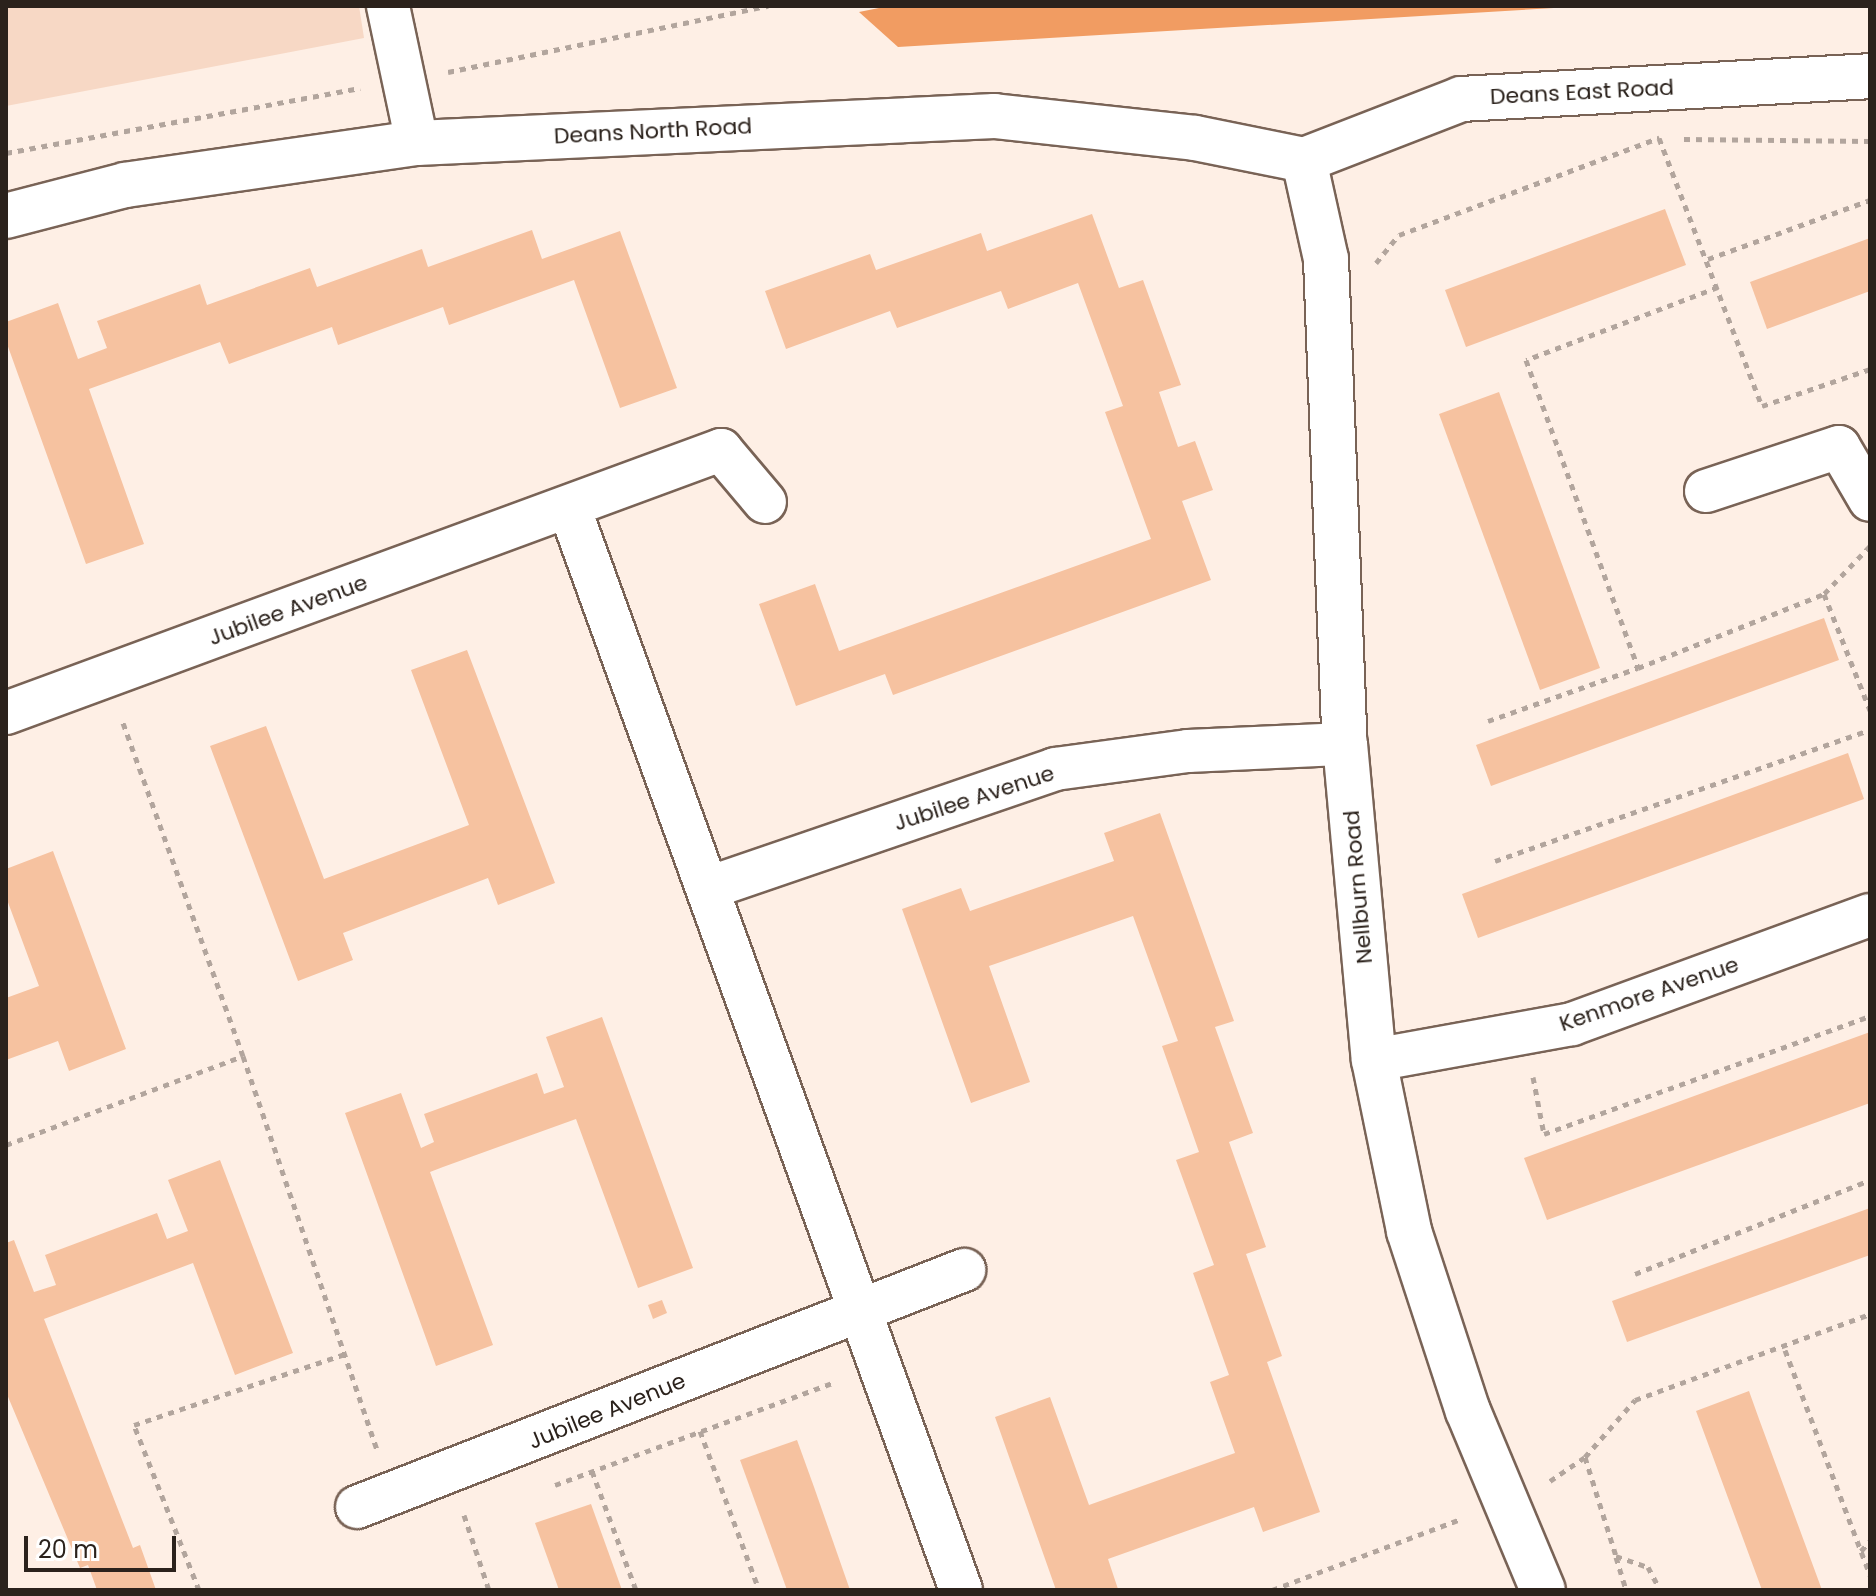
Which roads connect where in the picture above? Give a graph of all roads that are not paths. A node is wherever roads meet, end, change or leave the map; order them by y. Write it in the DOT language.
graph roads {
  1 [pos="388,6"];
  2 [pos="1870,76"];
  3 [pos="417,143"];
  4 [pos="1304,160"];
  5 [pos="6,216"];
  6 [pos="1706,491"];
  7 [pos="1870,500"];
  8 [pos="765,502"];
  9 [pos="569,507"];
  10 [pos="6,713"];
  11 [pos="1345,744"];
  12 [pos="708,888"];
  13 [pos="1870,915"];
  14 [pos="1374,1060"];
  15 [pos="964,1270"];
  16 [pos="855,1312"];
  17 [pos="375,1501"];
  18 [pos="961,1590"];
  19 [pos="1543,1590"];
  1 -- 3 [label="street"];
  2 -- 4 [label="street, Deans East Road"];
  3 -- 4 [label="street, Deans North Road"];
  3 -- 5 [label="street, Deans North Road"];
  4 -- 11 [label="street, Nellburn Road"];
  6 -- 7 [label="street"];
  8 -- 9 [label="street, Jubilee Avenue"];
  9 -- 10 [label="street, Jubilee Avenue"];
  9 -- 12 [label="street"];
  11 -- 12 [label="street, Jubilee Avenue"];
  11 -- 14 [label="street, Nellburn Road"];
  12 -- 16 [label="street"];
  13 -- 14 [label="street, Kenmore Avenue"];
  14 -- 19 [label="street, Nellburn Road"];
  15 -- 16 [label="street, Jubilee Avenue"];
  16 -- 17 [label="street, Jubilee Avenue"];
  16 -- 18 [label="street"];
}
